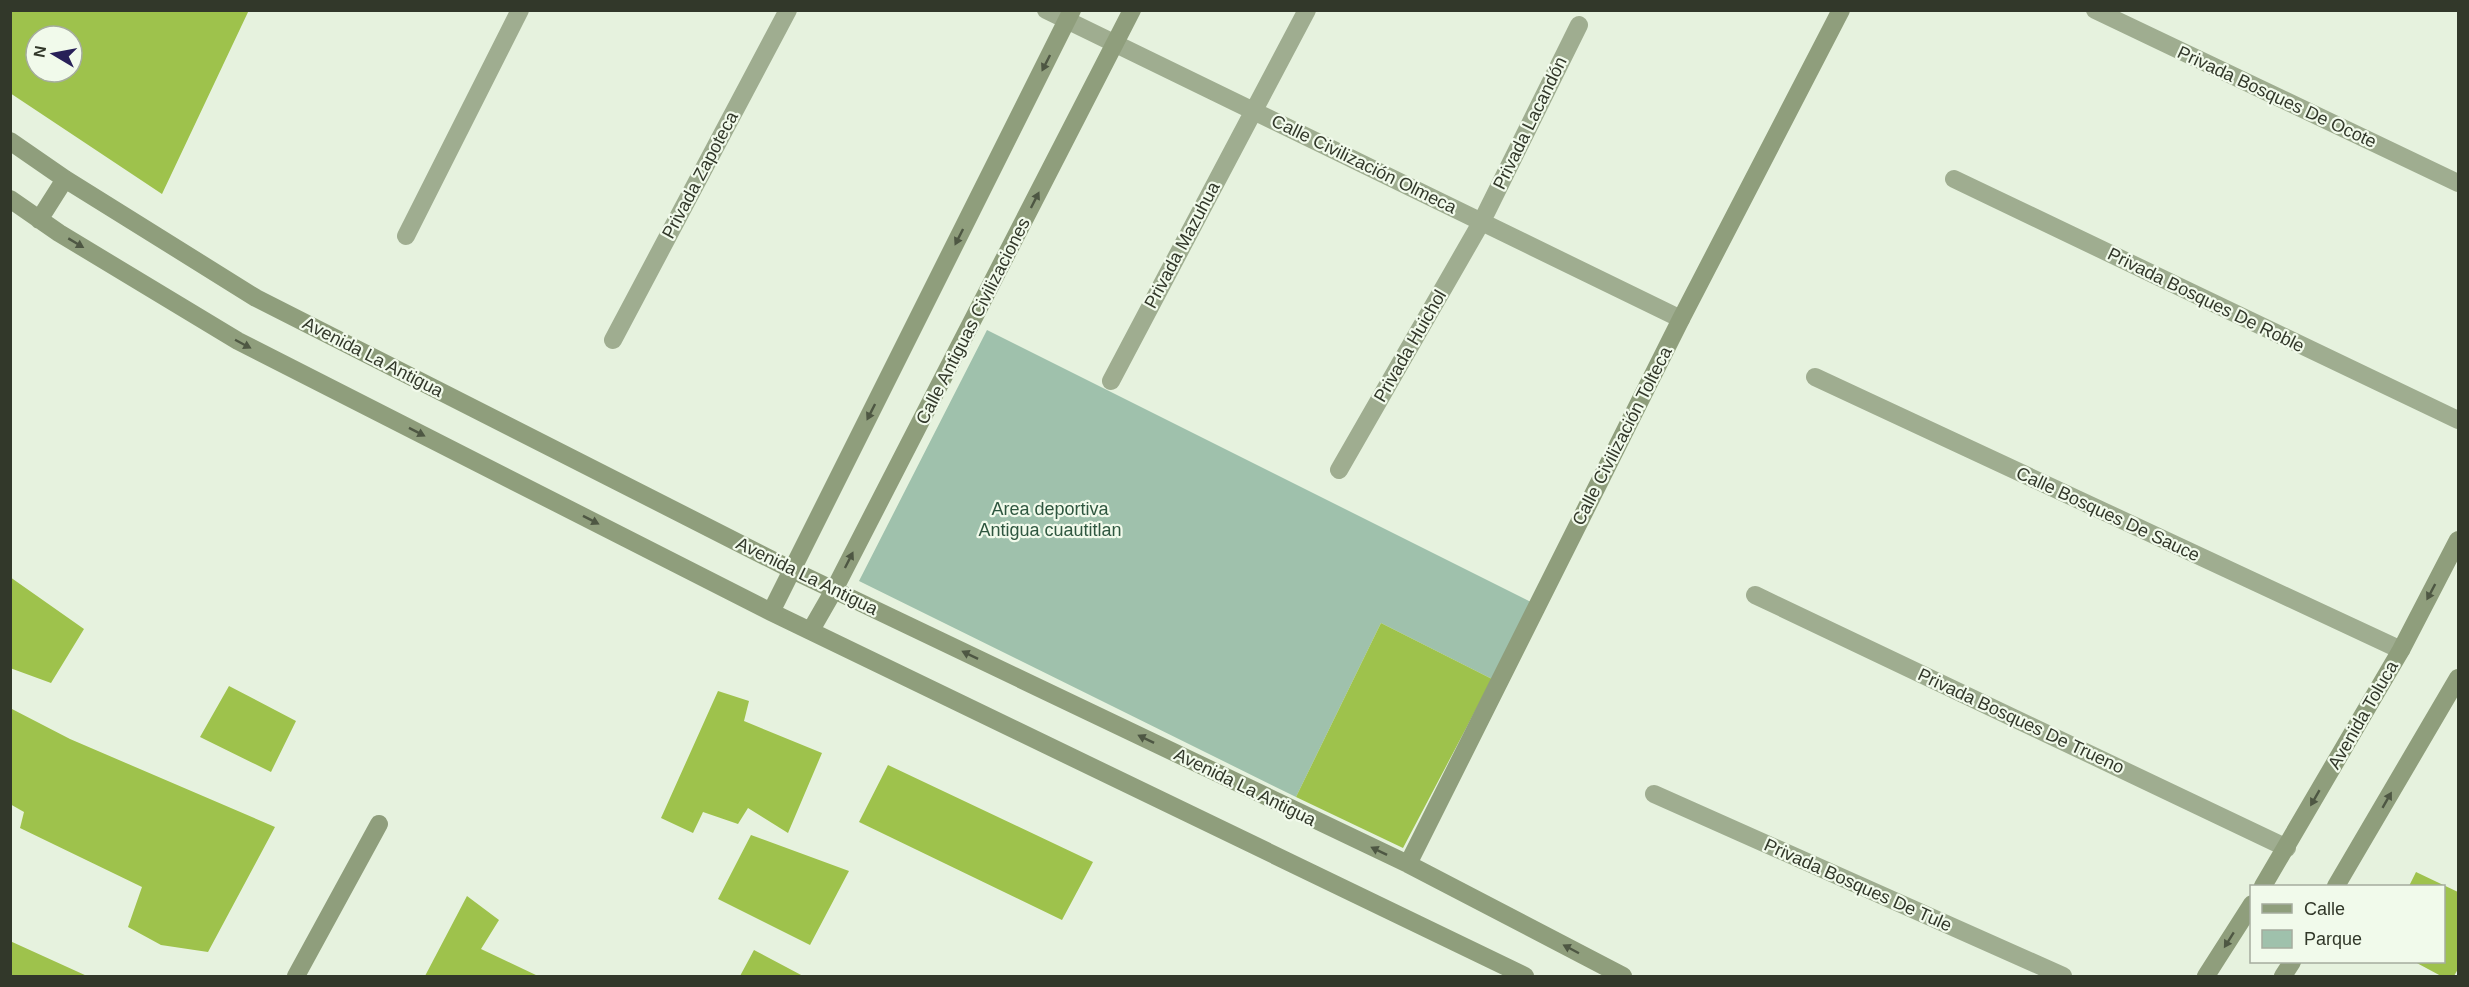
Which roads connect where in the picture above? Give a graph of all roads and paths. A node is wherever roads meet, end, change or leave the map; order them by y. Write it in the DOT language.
graph roads {
  1 [pos="520,10"];
  2 [pos="788,10"];
  3 [pos="1046,10"];
  4 [pos="1132,10"];
  5 [pos="1307,10"];
  6 [pos="1841,10"];
  7 [pos="2095,10"];
  8 [pos="1070,16"];
  9 [pos="1579,25"];
  10 [pos="1116,44"];
  11 [pos="1253,110"];
  12 [pos="10,141"];
  13 [pos="65,179"];
  14 [pos="1954,179"];
  15 [pos="2458,183"];
  16 [pos="10,199"];
  17 [pos="39,220"];
  18 [pos="1482,221"];
  19 [pos="406,236"];
  20 [pos="1681,319"];
  21 [pos="613,340"];
  22 [pos="1815,377"];
  23 [pos="1111,381"];
  24 [pos="2458,420"];
  25 [pos="1339,470"];
  26 [pos="2458,540"];
  27 [pos="792,570"];
  28 [pos="834,590"];
  29 [pos="1755,595"];
  30 [pos="771,612"];
  31 [pos="811,630"];
  32 [pos="2401,650"];
  33 [pos="2458,678"];
  34 [pos="1654,794"];
  35 [pos="379,824"];
  36 [pos="2287,848"];
  37 [pos="1408,864"];
  38 [pos="2264,885"];
  39 [pos="2337,885"];
  40 [pos="2250,907"];
  41 [pos="2291,963"];
  42 [pos="296,976"];
  43 [pos="1525,976"];
  44 [pos="1623,976"];
  45 [pos="2063,976"];
  46 [pos="2206,976"];
  47 [pos="2283,976"];
  1 -- 19 [label="street"];
  2 -- 21 [label="street, Privada Zapoteca"];
  3 -- 8 [label="street, Calle Civilización Olmeca"];
  4 -- 10 [label="street, Calle Antiguas Civilizaciones"];
  5 -- 11 [label="street, Privada Mazuhua"];
  6 -- 20 [label="street, Calle Civilización Tolteca"];
  7 -- 15 [label="street, Privada Bosques De Ocote"];
  8 -- 10 [label="street, Calle Civilización Olmeca"];
  8 -- 27 [label="street, one-way"];
  9 -- 18 [label="street, Privada Lacandón"];
  10 -- 11 [label="street, Calle Civilización Olmeca"];
  28 -- 10 [label="street, Calle Antiguas Civilizaciones, one-way"];
  11 -- 18 [label="street, Calle Civilización Olmeca"];
  11 -- 23 [label="street, Privada Mazuhua"];
  12 -- 13 [label="street, Avenida La Antigua"];
  13 -- 17 [label="street"];
  13 -- 27 [label="street, Avenida La Antigua"];
  14 -- 24 [label="street, Privada Bosques De Roble"];
  16 -- 17 [label="street"];
  17 -- 30 [label="street, one-way"];
  18 -- 20 [label="street, Calle Civilización Olmeca"];
  18 -- 25 [label="street, Privada Huichol"];
  20 -- 37 [label="street, Calle Civilización Tolteca"];
  22 -- 32 [label="street, Calle Bosques De Sauce"];
  26 -- 32 [label="street, Avenida Toluca, one-way"];
  27 -- 28 [label="street, Avenida La Antigua"];
  27 -- 30 [label="street"];
  28 -- 31 [label="street, Calle Antiguas Civilizaciones"];
  37 -- 28 [label="street, Avenida La Antigua, one-way"];
  29 -- 36 [label="street, Privada Bosques De Trueno"];
  30 -- 31 [label="street"];
  31 -- 43 [label="street"];
  32 -- 36 [label="street, Avenida Toluca, one-way"];
  39 -- 33 [label="street, one-way"];
  34 -- 45 [label="street, Privada Bosques De Tule"];
  35 -- 42 [label="street"];
  36 -- 38 [label="street, Avenida Toluca"];
  44 -- 37 [label="street, Avenida La Antigua, one-way"];
  40 -- 46 [label="street, one-way"];
  41 -- 47 [label="street"];
}
